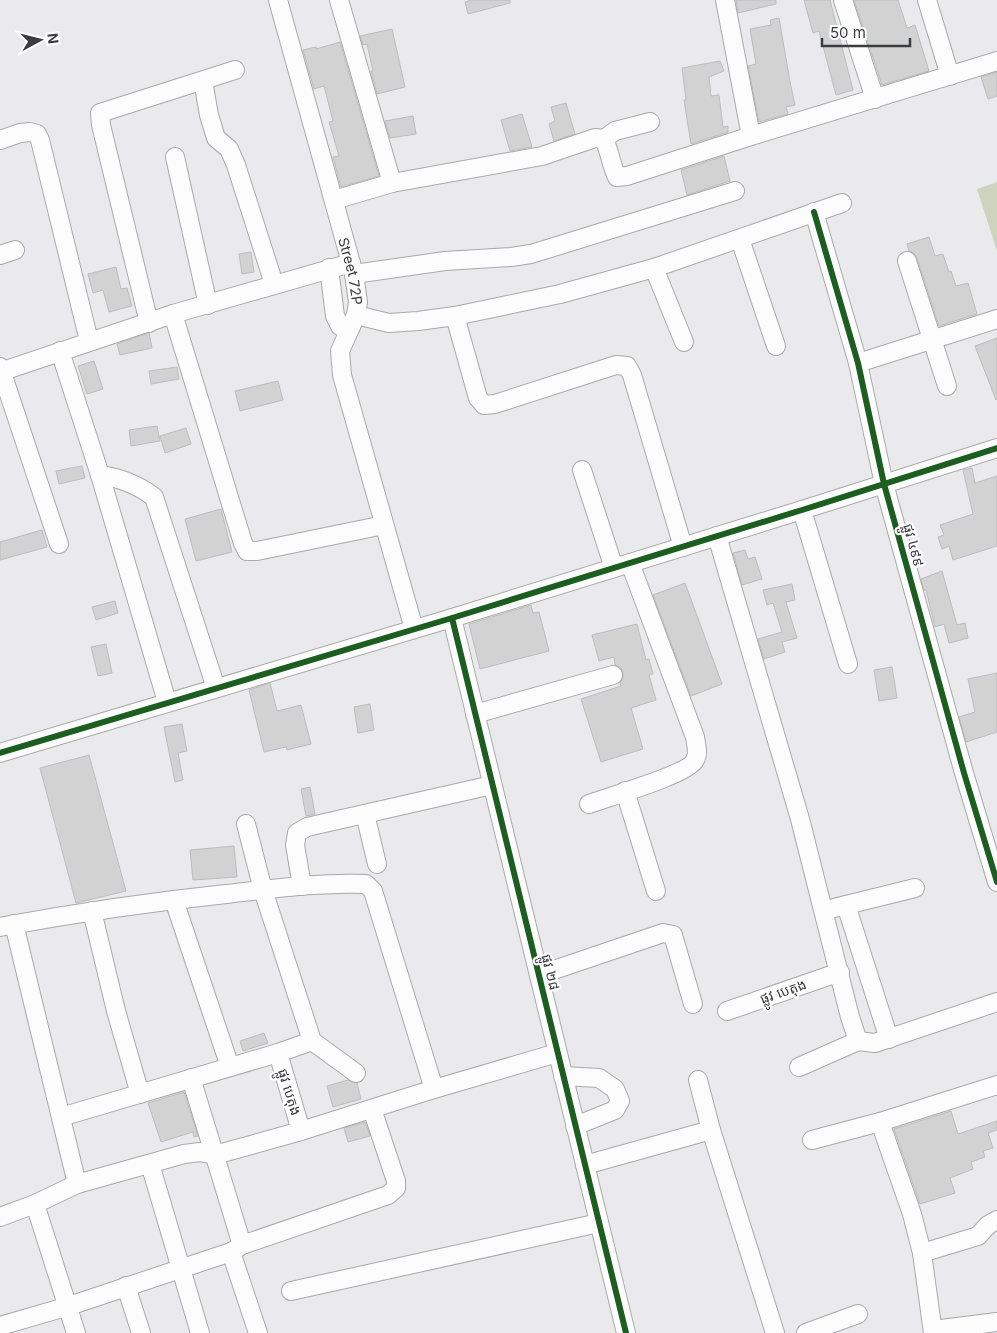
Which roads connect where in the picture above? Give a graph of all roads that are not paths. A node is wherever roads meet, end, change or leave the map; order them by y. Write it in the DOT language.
graph roads {
  1 [pos="278,0"];
  2 [pos="339,0"];
  3 [pos="724,0"];
  4 [pos="843,0"];
  5 [pos="927,0"];
  6 [pos="997,61"];
  7 [pos="235,70"];
  8 [pos="950,76"];
  9 [pos="203,81"];
  10 [pos="875,99"];
  11 [pos="650,122"];
  12 [pos="750,136"];
  13 [pos="604,139"];
  14 [pos="0,140"];
  15 [pos="176,157"];
  16 [pos="392,183"];
  17 [pos="735,191"];
  18 [pos="334,200"];
  19 [pos="842,203"];
  20 [pos="814,212"];
  21 [pos="740,239"];
  22 [pos="907,261"];
  23 [pos="329,268"];
  24 [pos="352,268"];
  25 [pos="654,268"];
  26 [pos="274,284"];
  27 [pos="208,305"];
  28 [pos="173,314"];
  29 [pos="454,316"];
  30 [pos="997,319"];
  31 [pos="354,321"];
  32 [pos="149,323"];
  33 [pos="933,340"];
  34 [pos="90,341"];
  35 [pos="684,342"];
  36 [pos="776,346"];
  37 [pos="60,351"];
  38 [pos="858,363"];
  39 [pos="0,370"];
  40 [pos="948,386"];
  41 [pos="997,448"];
  42 [pos="582,470"];
  43 [pos="100,475"];
  44 [pos="884,484"];
  45 [pos="802,510"];
  46 [pos="384,525"];
  47 [pos="717,536"];
  48 [pos="59,544"];
  49 [pos="682,547"];
  50 [pos="622,566"];
  51 [pos="452,618"];
  52 [pos="414,629"];
  53 [pos="848,664"];
  54 [pos="613,675"];
  55 [pos="216,688"];
  56 [pos="167,702"];
  57 [pos="475,714"];
  58 [pos="0,753"];
  59 [pos="492,785"];
  60 [pos="625,791"];
  61 [pos="590,804"];
  62 [pos="365,814"];
  63 [pos="246,824"];
  64 [pos="377,864"];
  65 [pos="997,882"];
  66 [pos="302,886"];
  67 [pos="915,888"];
  68 [pos="262,890"];
  69 [pos="656,891"];
  70 [pos="174,900"];
  71 [pos="846,905"];
  72 [pos="824,910"];
  73 [pos="92,911"];
  74 [pos="7,926"];
  75 [pos="840,972"];
  76 [pos="539,975"];
  77 [pos="997,1002"];
  78 [pos="693,1004"];
  79 [pos="727,1011"];
  80 [pos="889,1039"];
  81 [pos="312,1041"];
  82 [pos="858,1041"];
  83 [pos="278,1053"];
  84 [pos="557,1054"];
  85 [pos="230,1067"];
  86 [pos="799,1067"];
  87 [pos="356,1073"];
  88 [pos="563,1076"];
  89 [pos="192,1078"];
  90 [pos="698,1080"];
  91 [pos="997,1085"];
  92 [pos="434,1088"];
  93 [pos="140,1094"];
  94 [pos="372,1109"];
  95 [pos="61,1117"];
  96 [pos="880,1122"];
  97 [pos="575,1126"];
  98 [pos="712,1130"];
  99 [pos="301,1131"];
  100 [pos="812,1140"];
  101 [pos="215,1155"];
  102 [pos="150,1164"];
  103 [pos="585,1165"];
  104 [pos="77,1184"];
  105 [pos="35,1204"];
  106 [pos="0,1217"];
  107 [pos="997,1220"];
  108 [pos="599,1223"];
  109 [pos="236,1249"];
  110 [pos="922,1253"];
  111 [pos="182,1267"];
  112 [pos="126,1286"];
  113 [pos="290,1291"];
  114 [pos="68,1306"];
  115 [pos="858,1314"];
  116 [pos="997,1322"];
  117 [pos="3,1328"];
  118 [pos="933,1332"];
  119 [pos="76,1333"];
  120 [pos="140,1333"];
  121 [pos="200,1333"];
  122 [pos="258,1333"];
  123 [pos="626,1333"];
  124 [pos="775,1333"];
  125 [pos="806,1333"];
  1 -- 18 [label="street, Street 72P"];
  2 -- 16 [label="street"];
  3 -- 12 [label="street"];
  4 -- 10 [label="street"];
  5 -- 8 [label="street"];
  6 -- 8 [label="street"];
  7 -- 9 [label="street"];
  8 -- 10 [label="street"];
  9 -- 26 [label="street"];
  9 -- 32 [label="street"];
  10 -- 12 [label="street"];
  11 -- 13 [label="street"];
  12 -- 13 [label="street"];
  13 -- 16 [label="street"];
  14 -- 34 [label="street"];
  15 -- 27 [label="street"];
  16 -- 18 [label="street"];
  17 -- 24 [label="street"];
  18 -- 24 [label="street, Street 72P"];
  19 -- 20 [label="street"];
  20 -- 21 [label="street"];
  20 -- 38 [label="street, ផ្លូវ ៤៩៩"];
  21 -- 25 [label="street"];
  21 -- 36 [label="street"];
  22 -- 33 [label="street"];
  23 -- 24 [label="street"];
  23 -- 26 [label="street"];
  23 -- 31 [label="street"];
  24 -- 31 [label="street, Street 72P"];
  25 -- 29 [label="street"];
  25 -- 35 [label="street"];
  26 -- 27 [label="street"];
  27 -- 28 [label="street"];
  28 -- 32 [label="street"];
  28 -- 46 [label="street"];
  29 -- 31 [label="street"];
  29 -- 49 [label="street"];
  30 -- 33 [label="street"];
  31 -- 46 [label="street, Street 72P"];
  32 -- 34 [label="street"];
  33 -- 38 [label="street"];
  33 -- 40 [label="street"];
  34 -- 37 [label="street"];
  37 -- 39 [label="street"];
  37 -- 43 [label="street"];
  38 -- 44 [label="street, ផ្លូវ ៤៩៩"];
  39 -- 48 [label="street"];
  41 -- 44 [label="street"];
  42 -- 50 [label="street"];
  43 -- 55 [label="street"];
  43 -- 56 [label="street"];
  44 -- 45 [label="street"];
  44 -- 65 [label="street, ផ្លូវ ៤៩៩"];
  45 -- 47 [label="street"];
  45 -- 53 [label="street"];
  46 -- 52 [label="street, Street 72P"];
  47 -- 49 [label="street"];
  47 -- 72 [label="street"];
  49 -- 50 [label="street"];
  50 -- 51 [label="street"];
  50 -- 60 [label="street"];
  51 -- 52 [label="street"];
  51 -- 57 [label="street, ផ្លូវ ២៨"];
  52 -- 55 [label="street"];
  54 -- 57 [label="street"];
  55 -- 56 [label="street"];
  56 -- 58 [label="street"];
  57 -- 59 [label="street, ផ្លូវ ២៨"];
  59 -- 62 [label="street"];
  59 -- 76 [label="street, ផ្លូវ ២៨"];
  60 -- 61 [label="street"];
  60 -- 69 [label="street"];
  62 -- 64 [label="street"];
  62 -- 66 [label="street"];
  63 -- 68 [label="street"];
  66 -- 68 [label="street"];
  66 -- 92 [label="street"];
  67 -- 71 [label="street"];
  68 -- 70 [label="street"];
  68 -- 81 [label="street"];
  70 -- 73 [label="street"];
  70 -- 85 [label="street"];
  71 -- 72 [label="street"];
  71 -- 80 [label="street"];
  72 -- 75 [label="street"];
  73 -- 74 [label="street"];
  73 -- 93 [label="street"];
  74 -- 95 [label="street"];
  75 -- 79 [label="street, ផ្លូវ បេតុង"];
  75 -- 82 [label="street"];
  76 -- 78 [label="street"];
  76 -- 84 [label="street, ផ្លូវ ២៨"];
  77 -- 80 [label="street"];
  80 -- 82 [label="street"];
  81 -- 83 [label="street"];
  81 -- 87 [label="street"];
  82 -- 86 [label="street"];
  83 -- 85 [label="street"];
  83 -- 99 [label="street, ផ្លូវ បេតុង"];
  84 -- 88 [label="street, ផ្លូវ ២៨"];
  84 -- 92 [label="street"];
  85 -- 89 [label="street"];
  88 -- 97 [label="street, ផ្លូវ ២៨"];
  88 -- 97 [label="street"];
  89 -- 93 [label="street"];
  89 -- 101 [label="street"];
  90 -- 98 [label="street"];
  91 -- 96 [label="street"];
  92 -- 94 [label="street"];
  93 -- 95 [label="street"];
  94 -- 99 [label="street"];
  94 -- 109 [label="street"];
  95 -- 104 [label="street"];
  96 -- 100 [label="street"];
  96 -- 110 [label="street"];
  97 -- 103 [label="street, ផ្លូវ ២៨"];
  98 -- 103 [label="street"];
  98 -- 124 [label="street"];
  99 -- 101 [label="street"];
  101 -- 102 [label="street"];
  101 -- 109 [label="street"];
  102 -- 104 [label="street"];
  102 -- 111 [label="street"];
  103 -- 108 [label="street, ផ្លូវ ២៨"];
  104 -- 105 [label="street"];
  105 -- 106 [label="street"];
  105 -- 114 [label="street"];
  107 -- 110 [label="street"];
  108 -- 113 [label="street"];
  108 -- 123 [label="street, ផ្លូវ ២៨"];
  109 -- 111 [label="street"];
  109 -- 122 [label="street"];
  110 -- 118 [label="street"];
  111 -- 112 [label="street"];
  111 -- 121 [label="street"];
  112 -- 114 [label="street"];
  112 -- 120 [label="street"];
  114 -- 117 [label="street"];
  114 -- 119 [label="street"];
  115 -- 125 [label="street"];
  116 -- 118 [label="street"];
}
